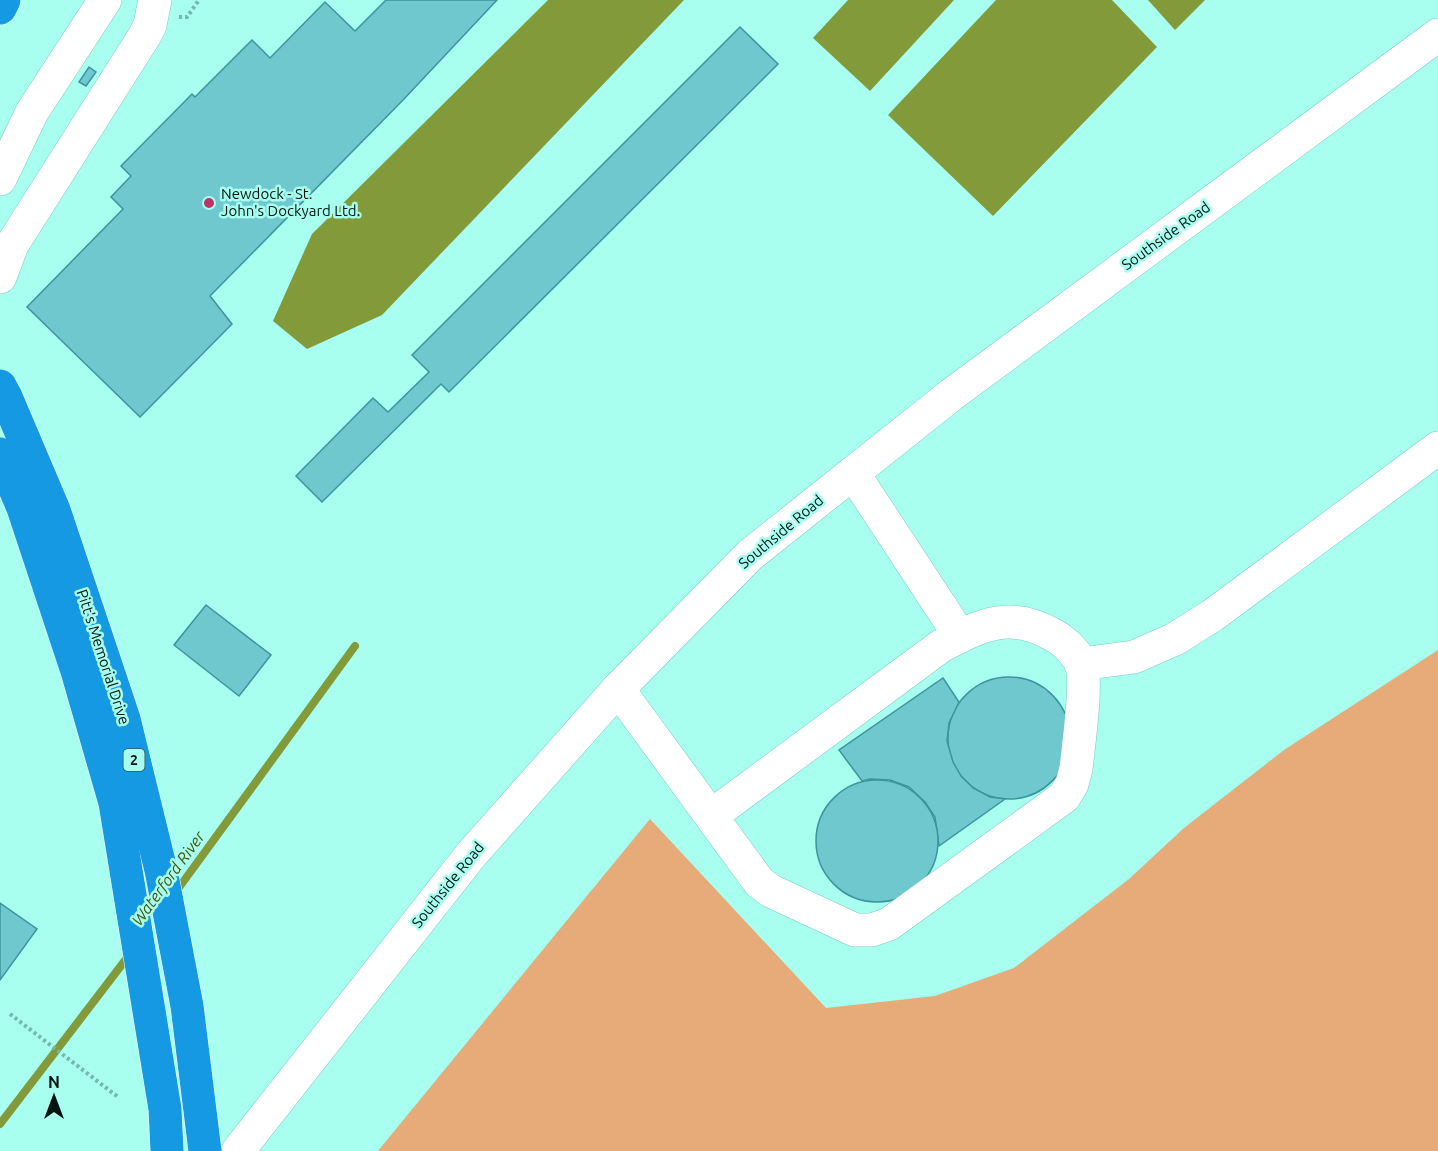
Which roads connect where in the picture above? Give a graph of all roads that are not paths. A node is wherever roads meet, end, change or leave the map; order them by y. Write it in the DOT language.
graph roads {
  1 [pos="4,0"];
  2 [pos="105,0"];
  3 [pos="155,0"];
  4 [pos="0,8"];
  5 [pos="1438,36"];
  6 [pos="0,179"];
  7 [pos="0,277"];
  8 [pos="2,384"];
  9 [pos="1438,448"];
  10 [pos="0,454"];
  11 [pos="854,473"];
  12 [pos="960,636"];
  13 [pos="1081,664"];
  14 [pos="618,689"];
  15 [pos="711,816"];
  16 [pos="167,1151"];
  17 [pos="205,1151"];
  18 [pos="238,1151"];
  1 -- 4 [label="highway"];
  2 -- 6 [label="street"];
  3 -- 7 [label="street"];
  5 -- 11 [label="street, Southside Road"];
  8 -- 17 [label="highway, Pitt's Memorial Drive / 2, bridge"];
  9 -- 13 [label="street"];
  10 -- 16 [label="highway, Pitt's Memorial Drive / 2, bridge"];
  11 -- 12 [label="street"];
  11 -- 14 [label="street, Southside Road"];
  12 -- 13 [label="street"];
  12 -- 15 [label="street"];
  13 -- 15 [label="street"];
  14 -- 15 [label="street"];
  14 -- 18 [label="street, Southside Road"];
}
